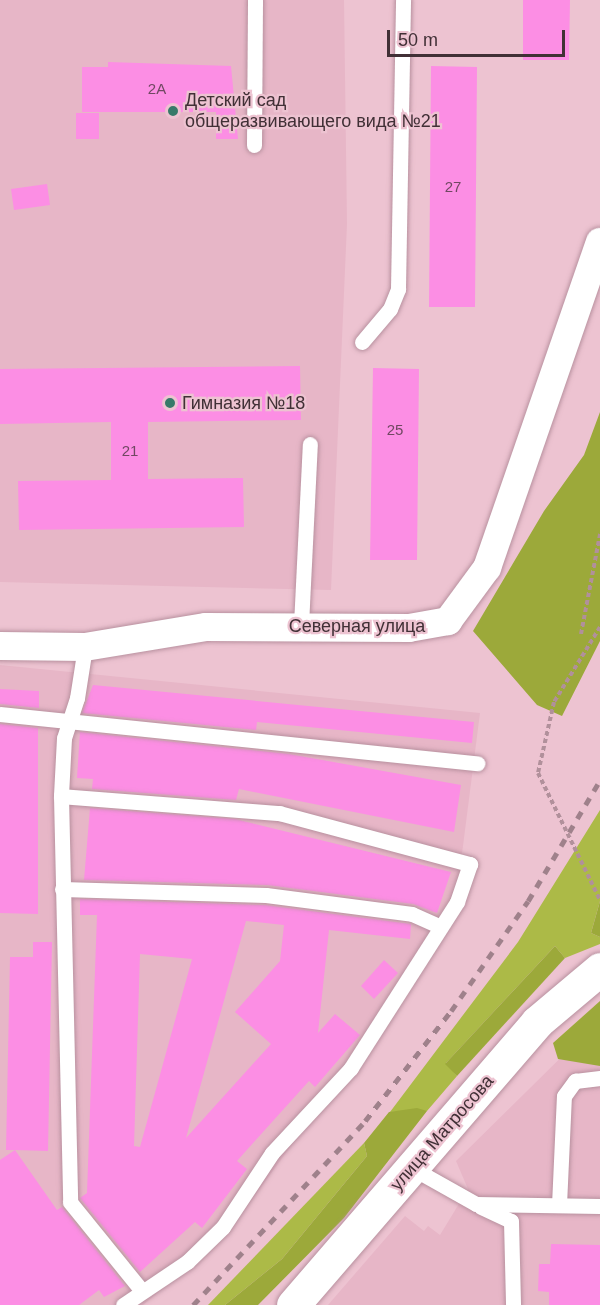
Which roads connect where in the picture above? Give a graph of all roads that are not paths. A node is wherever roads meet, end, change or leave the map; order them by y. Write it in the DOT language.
graph roads {
  1 [pos="255,0"];
  2 [pos="403,0"];
  3 [pos="254,145"];
  4 [pos="600,242"];
  5 [pos="362,342"];
  6 [pos="310,444"];
  7 [pos="301,625"];
  8 [pos="0,646"];
  9 [pos="85,647"];
  10 [pos="0,714"];
  11 [pos="70,718"];
  12 [pos="477,763"];
  13 [pos="61,796"];
  14 [pos="62,889"];
  15 [pos="438,925"];
  16 [pos="600,969"];
  17 [pos="600,1078"];
  18 [pos="412,1168"];
  19 [pos="476,1204"];
  20 [pos="559,1205"];
  21 [pos="600,1206"];
  22 [pos="142,1291"];
  23 [pos="123,1305"];
  24 [pos="293,1305"];
  25 [pos="513,1305"];
  1 -- 3 [label="lane"];
  2 -- 5 [label="lane"];
  4 -- 7 [label="street, Северная улица"];
  6 -- 7 [label="lane"];
  7 -- 9 [label="street, Северная улица"];
  8 -- 9 [label="street, Северная улица"];
  9 -- 11 [label="lane"];
  10 -- 11 [label="lane"];
  11 -- 12 [label="lane"];
  11 -- 13 [label="lane"];
  13 -- 14 [label="lane"];
  13 -- 15 [label="lane"];
  14 -- 15 [label="lane"];
  14 -- 22 [label="lane"];
  15 -- 22 [label="lane"];
  16 -- 18 [label="main road, улица Матросова"];
  17 -- 20 [label="lane"];
  18 -- 19 [label="lane"];
  18 -- 24 [label="main road, улица Матросова"];
  19 -- 20 [label="lane"];
  19 -- 25 [label="lane"];
  20 -- 21 [label="lane"];
  22 -- 23 [label="lane"];
}
